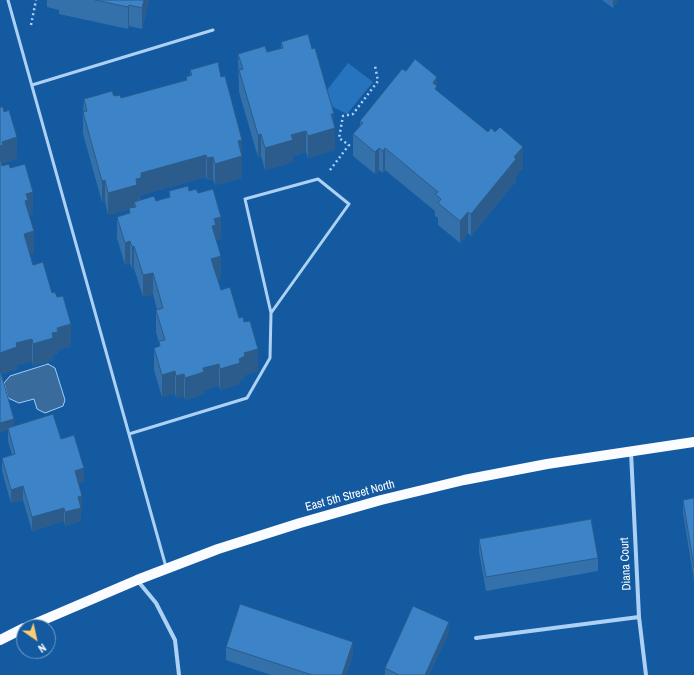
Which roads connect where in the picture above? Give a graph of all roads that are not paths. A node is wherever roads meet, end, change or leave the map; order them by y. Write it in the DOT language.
graph roads {
  1 [pos="8,0"];
  2 [pos="213,30"];
  3 [pos="32,85"];
  4 [pos="271,313"];
  5 [pos="130,434"];
  6 [pos="694,442"];
  7 [pos="631,451"];
  8 [pos="166,569"];
  9 [pos="137,580"];
  10 [pos="639,617"];
  11 [pos="46,619"];
  12 [pos="16,632"];
  13 [pos="476,638"];
  14 [pos="0,640"];
  15 [pos="179,675"];
  16 [pos="646,675"];
  1 -- 3 [label="lane"];
  2 -- 3 [label="lane"];
  3 -- 5 [label="lane"];
  4 -- 4 [label="lane"];
  4 -- 5 [label="lane"];
  5 -- 8 [label="lane"];
  6 -- 7 [label="main road, East 5th Street North"];
  7 -- 8 [label="main road, East 5th Street North"];
  7 -- 10 [label="street, Diana Court"];
  8 -- 9 [label="main road, East 5th Street North"];
  9 -- 11 [label="main road, East 5th Street North"];
  9 -- 15 [label="street"];
  10 -- 13 [label="street"];
  10 -- 16 [label="street, Diana Court"];
  12 -- 14 [label="main road"];
}
